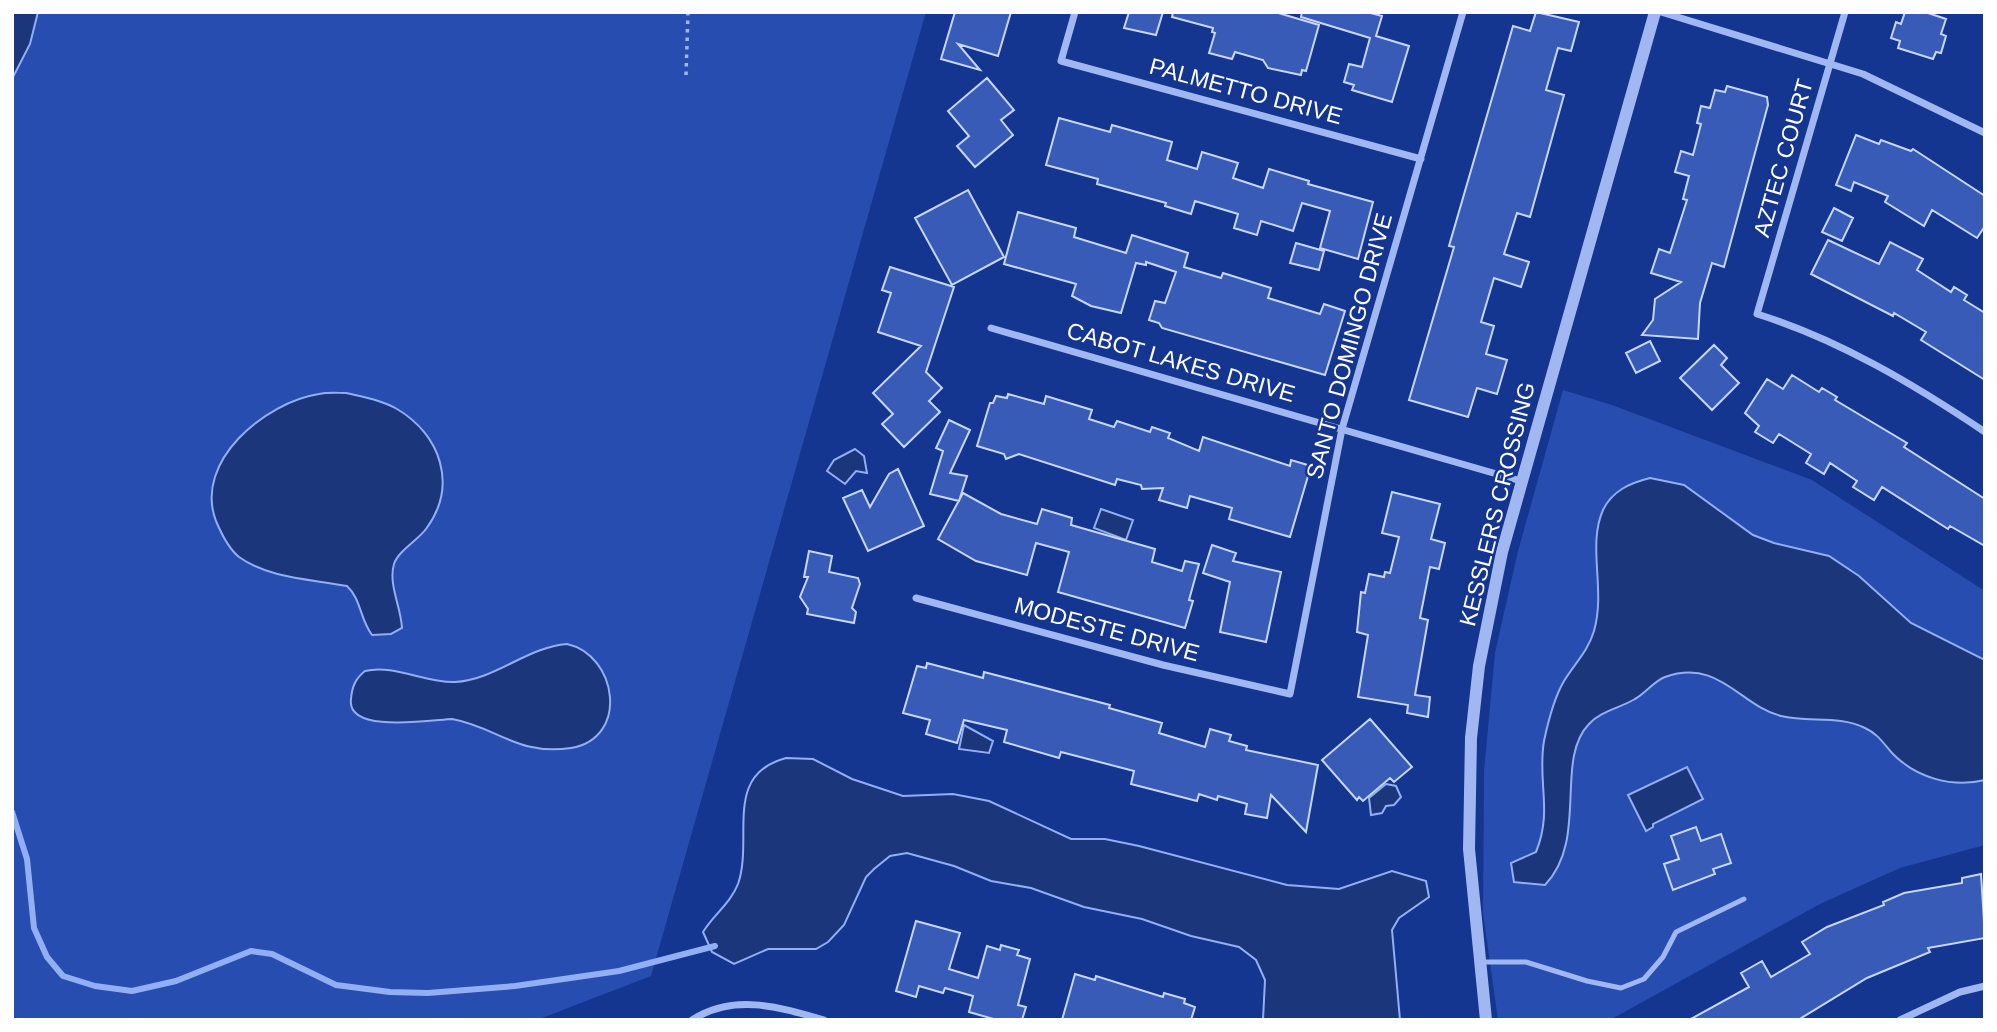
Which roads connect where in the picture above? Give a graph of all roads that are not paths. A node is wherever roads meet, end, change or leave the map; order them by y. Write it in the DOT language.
graph roads {
  1 [pos="1074,12"];
  2 [pos="1462,12"];
  3 [pos="1655,12"];
  4 [pos="1661,12"];
  5 [pos="1845,12"];
  6 [pos="1830,64"];
  7 [pos="1985,133"];
  8 [pos="1421,159"];
  9 [pos="991,327"];
  10 [pos="1342,429"];
  11 [pos="1985,432"];
  12 [pos="1521,481"];
  13 [pos="916,598"];
  14 [pos="1290,694"];
  15 [pos="1744,899"];
  16 [pos="1481,962"];
  17 [pos="1985,986"];
  18 [pos="692,1020"];
  19 [pos="824,1020"];
  20 [pos="1486,1020"];
  21 [pos="1900,1020"];
  1 -- 8 [label="street, PALMETTO DRIVE"];
  2 -- 8 [label="street, SANTO DOMINGO DRIVE"];
  3 -- 12 [label="street, KESSLERS CROSSING"];
  4 -- 6 [label="street"];
  5 -- 6 [label="street, AZTEC COURT"];
  6 -- 7 [label="street"];
  6 -- 11 [label="street, AZTEC COURT"];
  8 -- 10 [label="street, SANTO DOMINGO DRIVE"];
  9 -- 10 [label="street, CABOT LAKES DRIVE"];
  10 -- 12 [label="street, CABOT LAKES DRIVE"];
  10 -- 14 [label="street, SANTO DOMINGO DRIVE"];
  12 -- 16 [label="street, KESSLERS CROSSING"];
  13 -- 14 [label="street, MODESTE DRIVE"];
  15 -- 16 [label="lane"];
  16 -- 20 [label="street, KESSLERS CROSSING"];
  17 -- 21 [label="street"];
  18 -- 19 [label="street"];
}
